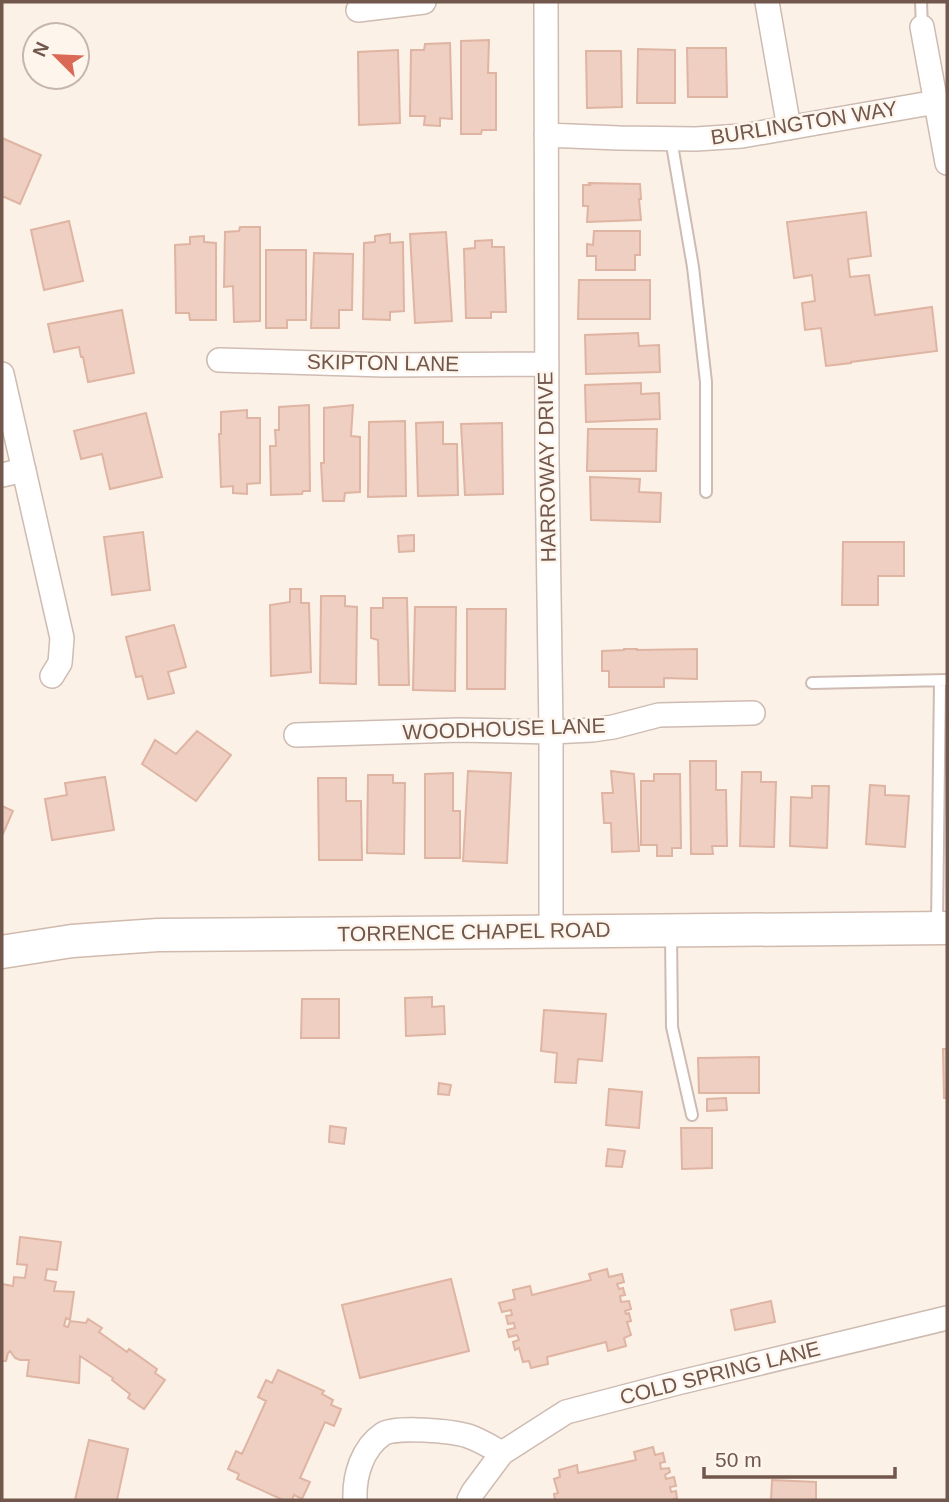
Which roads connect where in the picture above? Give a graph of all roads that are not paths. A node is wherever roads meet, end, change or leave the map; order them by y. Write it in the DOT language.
graph roads {
  1 [pos="424,2"];
  2 [pos="546,2"];
  3 [pos="767,2"];
  4 [pos="921,2"];
  5 [pos="358,10"];
  6 [pos="922,27"];
  7 [pos="936,102"];
  8 [pos="789,128"];
  9 [pos="546,135"];
  10 [pos="671,139"];
  11 [pos="947,163"];
  12 [pos="219,360"];
  13 [pos="547,364"];
  14 [pos="2,374"];
  15 [pos="13,473"];
  16 [pos="706,492"];
  17 [pos="52,676"];
  18 [pos="943,681"];
  19 [pos="812,683"];
  20 [pos="753,713"];
  21 [pos="551,732"];
  22 [pos="296,735"];
  23 [pos="942,928"];
  24 [pos="671,931"];
  25 [pos="551,932"];
  26 [pos="2,952"];
  27 [pos="692,1115"];
  28 [pos="947,1318"];
  29 [pos="502,1452"];
  30 [pos="355,1500"];
  31 [pos="469,1500"];
  1 -- 5 [label="street"];
  2 -- 9 [label="street, HARROWAY DRIVE"];
  3 -- 8 [label="street"];
  4 -- 6 [label="lane"];
  6 -- 7 [label="street"];
  7 -- 8 [label="street, BURLINGTON WAY"];
  7 -- 11 [label="street"];
  8 -- 10 [label="street, BURLINGTON WAY"];
  9 -- 10 [label="street, BURLINGTON WAY"];
  9 -- 13 [label="street, HARROWAY DRIVE"];
  10 -- 16 [label="lane"];
  12 -- 13 [label="street, SKIPTON LANE"];
  13 -- 21 [label="street, HARROWAY DRIVE"];
  14 -- 15 [label="street"];
  15 -- 17 [label="street"];
  18 -- 19 [label="lane"];
  18 -- 23 [label="lane"];
  20 -- 21 [label="street, WOODHOUSE LANE"];
  21 -- 22 [label="street, WOODHOUSE LANE"];
  21 -- 25 [label="street, HARROWAY DRIVE"];
  23 -- 24 [label="street, TORRENCE CHAPEL ROAD"];
  24 -- 25 [label="street, TORRENCE CHAPEL ROAD"];
  24 -- 27 [label="lane"];
  25 -- 26 [label="street, TORRENCE CHAPEL ROAD"];
  28 -- 29 [label="street, COLD SPRING LANE"];
  29 -- 30 [label="street"];
  29 -- 31 [label="street, COLD SPRING LANE"];
}
